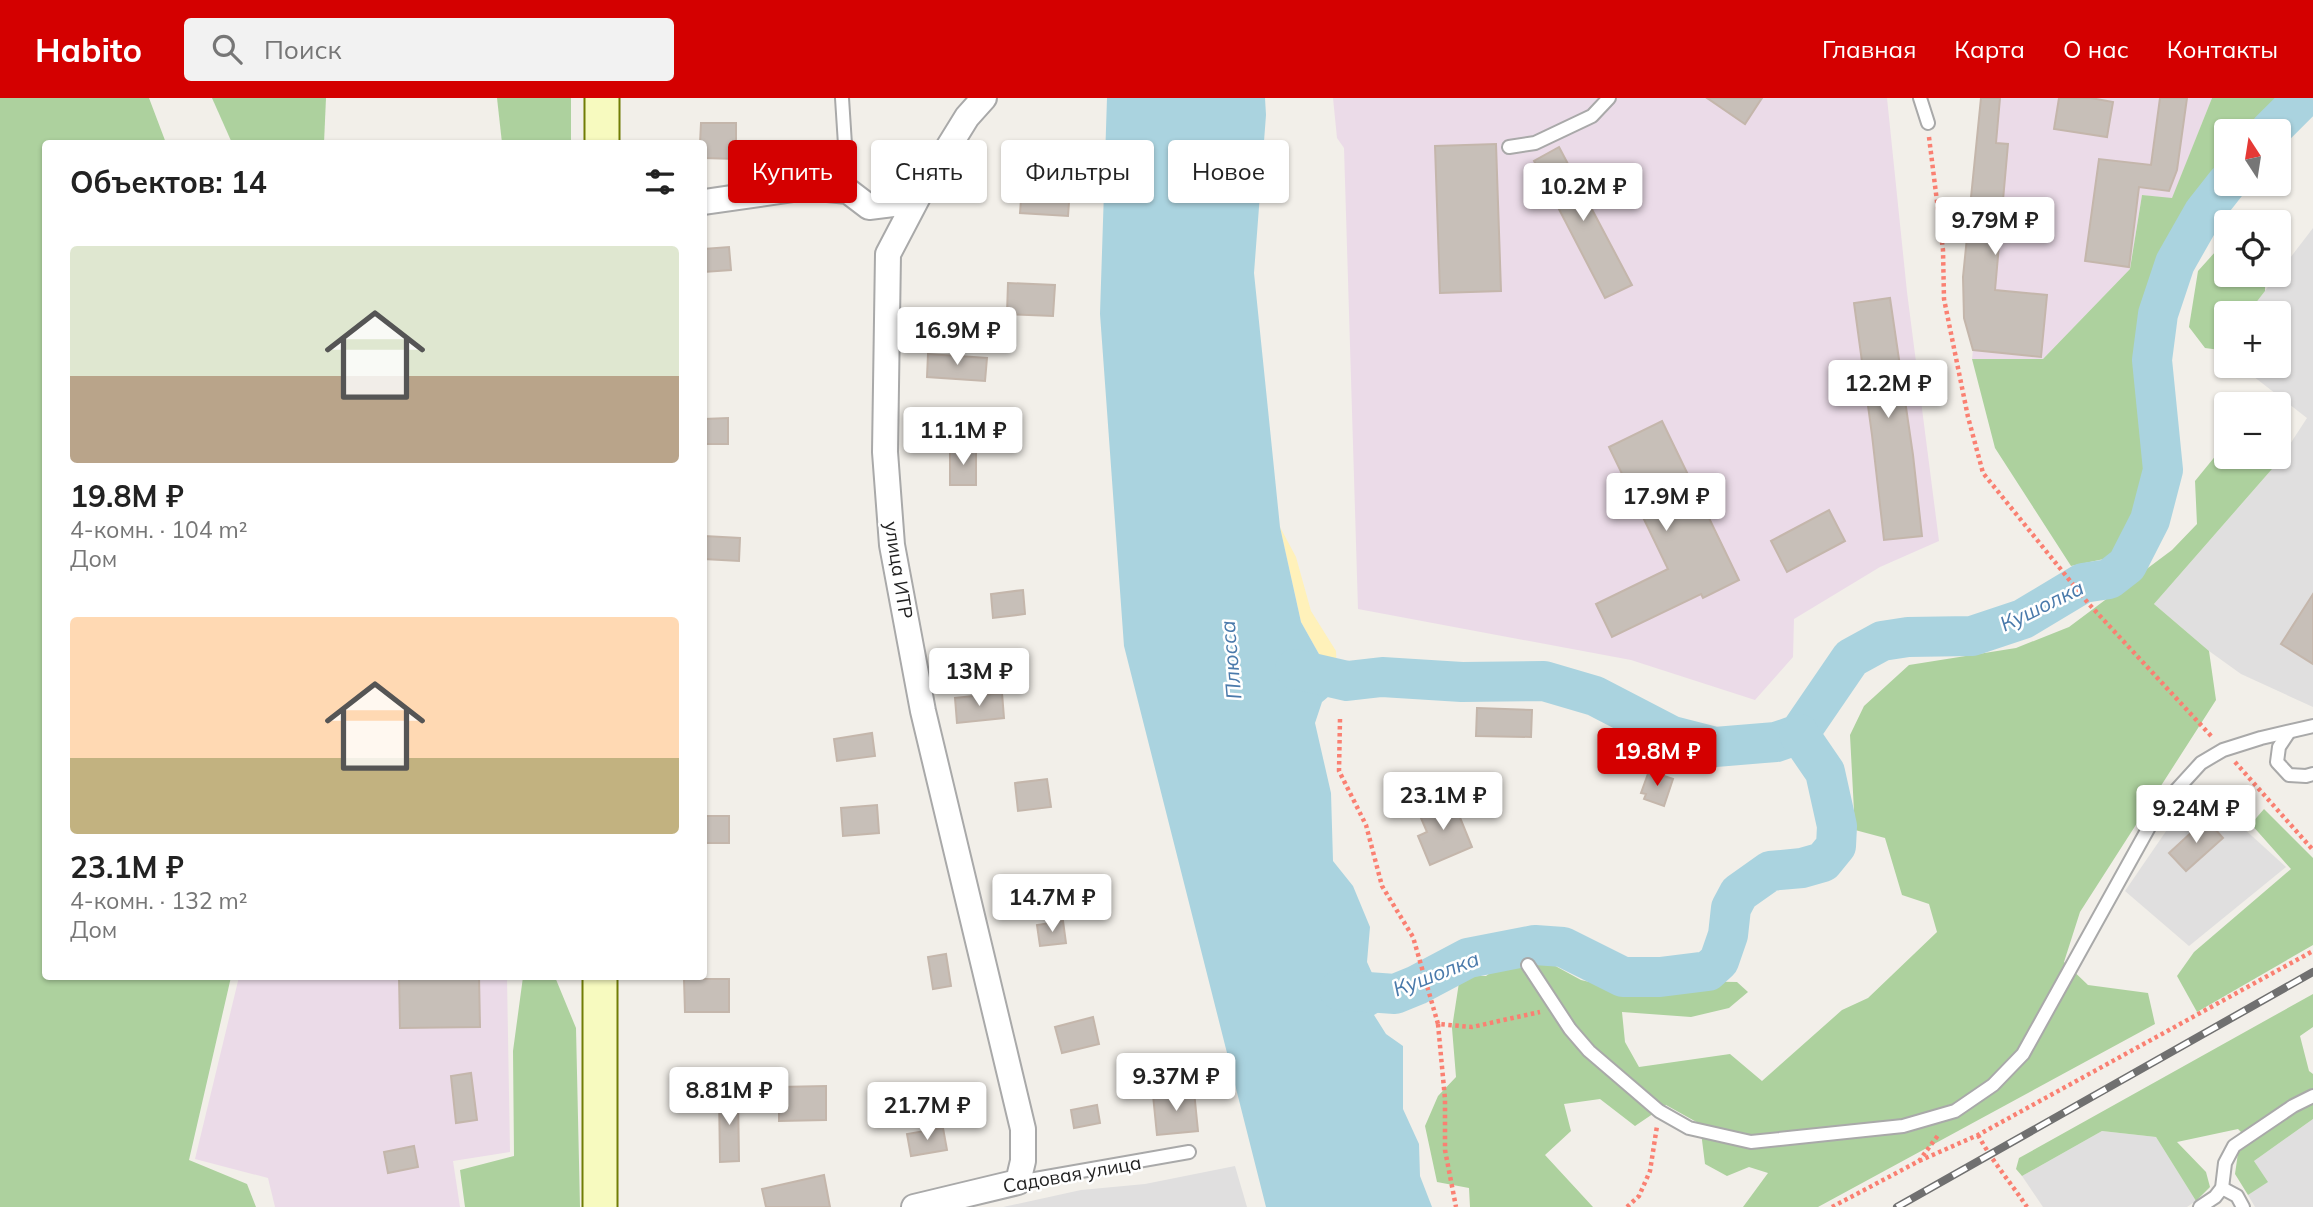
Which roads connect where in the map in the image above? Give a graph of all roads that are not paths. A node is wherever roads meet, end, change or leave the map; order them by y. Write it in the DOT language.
graph roads {
  1 [pos="602,98"];
  2 [pos="842,98"];
  3 [pos="984,98"];
  4 [pos="1609,98"];
  5 [pos="1920,98"];
  6 [pos="1928,123"];
  7 [pos="602,140"];
  8 [pos="845,140"];
  9 [pos="953,140"];
  10 [pos="1509,147"];
  11 [pos="857,198"];
  12 [pos="728,199"];
  13 [pos="707,202"];
  14 [pos="895,203"];
  15 [pos="915,203"];
  16 [pos="869,207"];
  17 [pos="888,254"];
  18 [pos="2313,726"];
  19 [pos="2288,732"];
  20 [pos="2313,774"];
  21 [pos="1528,965"];
  22 [pos="600,980"];
  23 [pos="2313,1096"];
  24 [pos="1189,1153"];
  25 [pos="1018,1182"];
  26 [pos="2222,1188"];
  27 [pos="600,1207"];
  28 [pos="914,1207"];
  29 [pos="2200,1207"];
  30 [pos="2243,1207"];
  1 -- 7 [label="main road"];
  2 -- 8 [label="lane"];
  3 -- 9 [label="street, улица ИТР"];
  4 -- 10 [label="lane"];
  5 -- 6 [label="lane"];
  11 -- 16 [label="street"];
  12 -- 13 [label="street"];
  14 -- 16 [label="street"];
  15 -- 17 [label="street, улица ИТР"];
  16 -- 17 [label="street"];
  17 -- 25 [label="street, улица ИТР"];
  18 -- 19 [label="lane"];
  19 -- 20 [label="lane"];
  19 -- 21 [label="lane"];
  22 -- 27 [label="main road"];
  23 -- 26 [label="lane"];
  24 -- 25 [label="lane, Садовая улица"];
  25 -- 28 [label="street, Садовая улица"];
  26 -- 29 [label="lane"];
  26 -- 30 [label="lane"];
}
